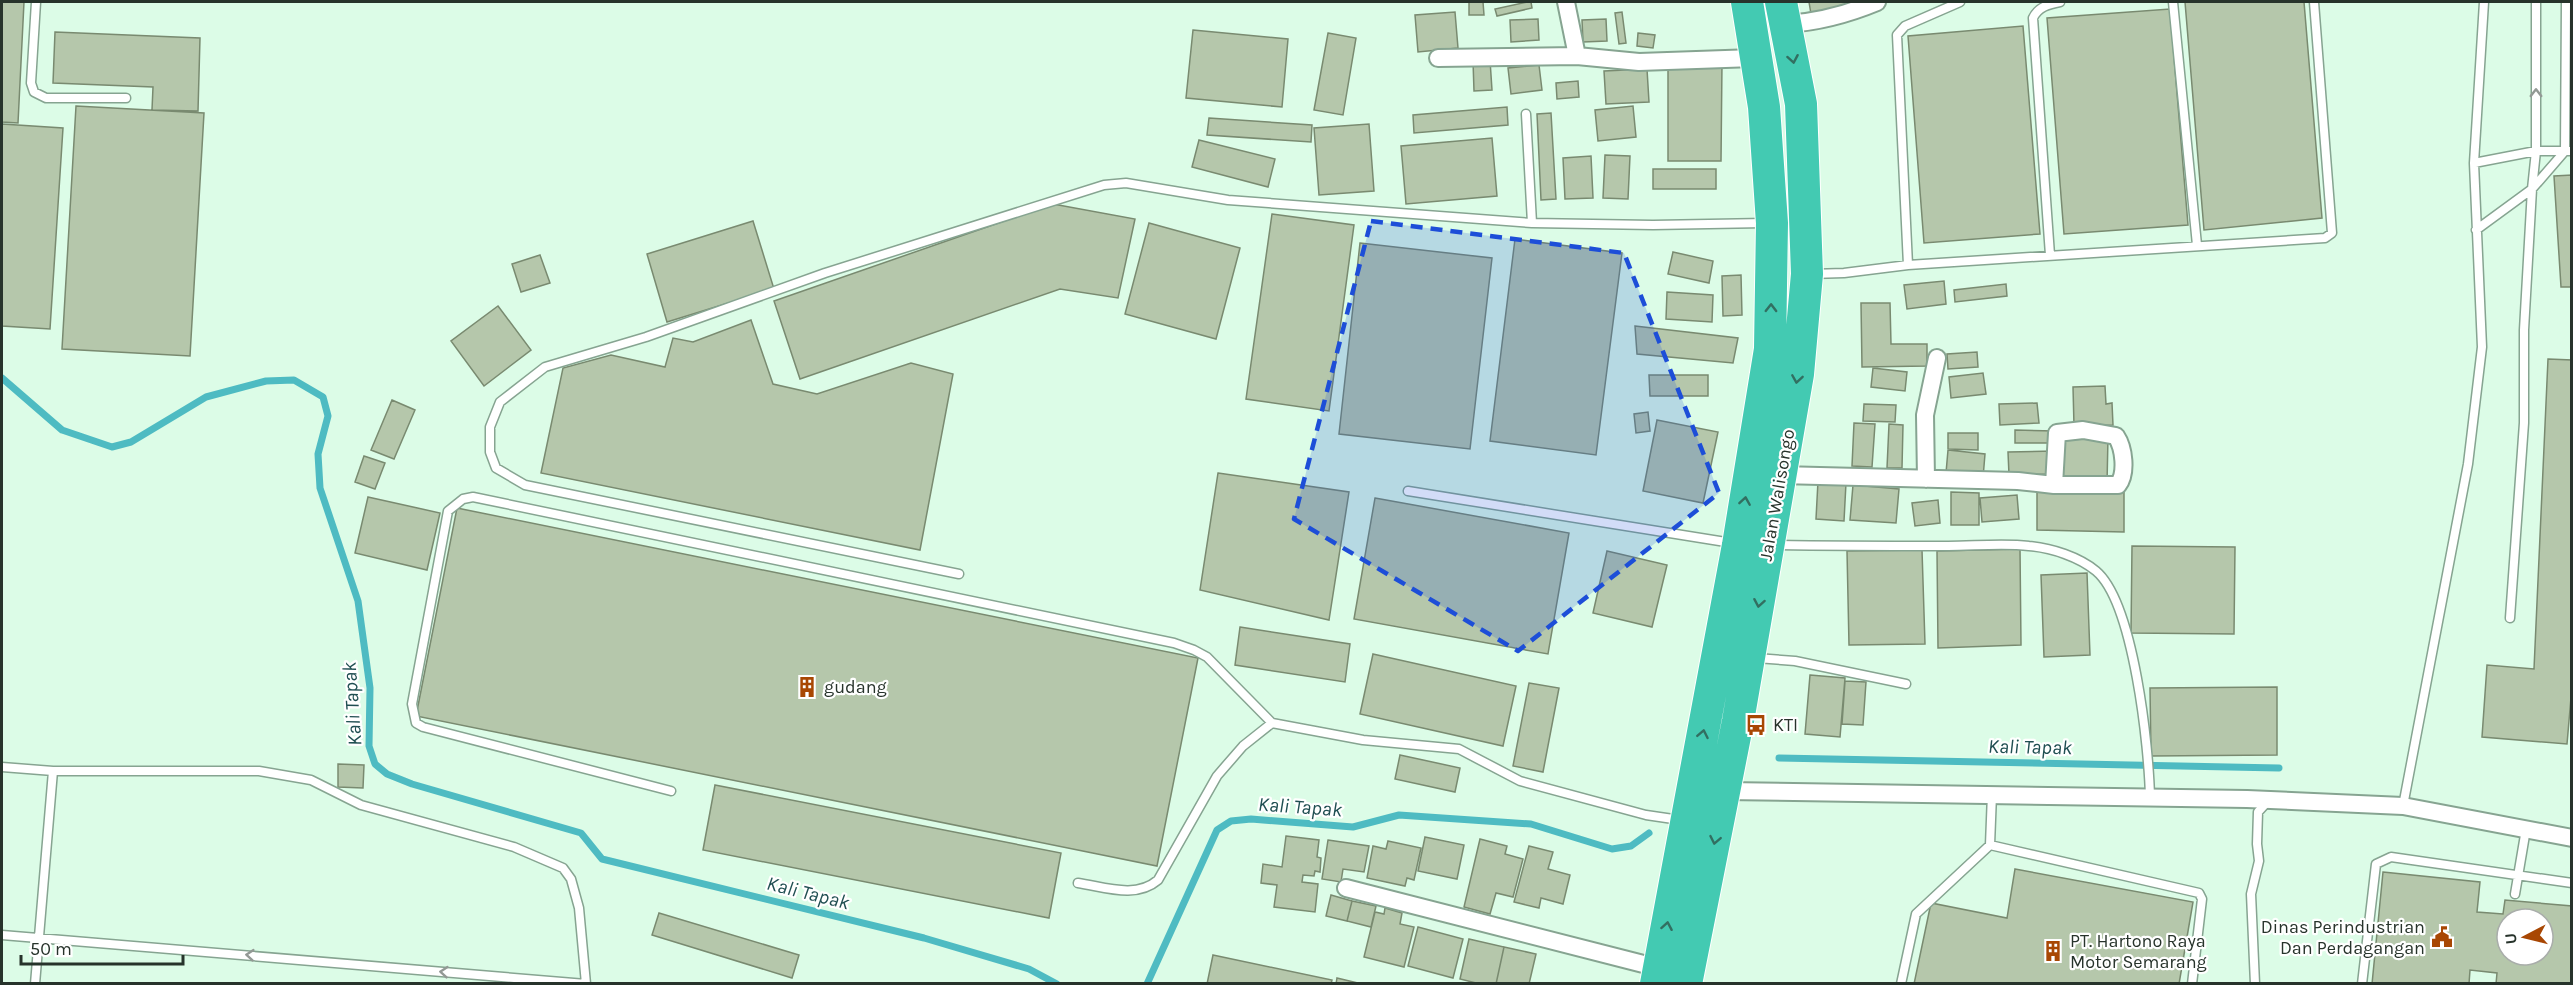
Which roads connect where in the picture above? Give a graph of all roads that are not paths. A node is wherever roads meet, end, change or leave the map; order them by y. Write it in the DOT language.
graph roads {
  1 [pos="36,2"];
  2 [pos="1566,2"];
  3 [pos="1747,2"];
  4 [pos="1877,2"];
  5 [pos="1960,2"];
  6 [pos="2060,2"];
  7 [pos="2173,2"];
  8 [pos="2314,2"];
  9 [pos="2484,2"];
  10 [pos="2536,2"];
  11 [pos="2566,2"];
  12 [pos="1784,13"];
  13 [pos="1577,56"];
  14 [pos="1438,58"];
  15 [pos="1754,58"];
  16 [pos="126,98"];
  17 [pos="1526,114"];
  18 [pos="2536,151"];
  19 [pos="2568,151"];
  20 [pos="2474,163"];
  21 [pos="2532,189"];
  22 [pos="1532,223"];
  23 [pos="1772,223"];
  24 [pos="2476,230"];
  25 [pos="2197,245"];
  26 [pos="2050,255"];
  27 [pos="1908,264"];
  28 [pos="1807,274"];
  29 [pos="1937,358"];
  30 [pos="1780,475"];
  31 [pos="1926,479"];
  32 [pos="2054,485"];
  33 [pos="1408,491"];
  34 [pos="1738,545"];
  35 [pos="1769,545"];
  36 [pos="959,574"];
  37 [pos="2510,618"];
  38 [pos="1749,658"];
  39 [pos="1906,684"];
  40 [pos="1272,723"];
  41 [pos="2,767"];
  42 [pos="53,771"];
  43 [pos="671,791"];
  44 [pos="1725,791"];
  45 [pos="1992,794"];
  46 [pos="2150,798"];
  47 [pos="2269,800"];
  48 [pos="2403,806"];
  49 [pos="1686,821"];
  50 [pos="2526,829"];
  51 [pos="2571,838"];
  52 [pos="1990,845"];
  53 [pos="2518,876"];
  54 [pos="1078,883"];
  55 [pos="2571,883"];
  56 [pos="1346,888"];
  57 [pos="2516,894"];
  58 [pos="2,935"];
  59 [pos="41,938"];
  60 [pos="1658,976"];
  61 [pos="35,984"];
  62 [pos="586,984"];
  63 [pos="1686,984"];
  64 [pos="1901,984"];
  65 [pos="2192,984"];
  66 [pos="2255,984"];
  67 [pos="2362,984"];
  1 -- 16 [label="lane"];
  2 -- 13 [label="street"];
  3 -- 15 [label="highway, Jalan Walisongo"];
  4 -- 12 [label="street"];
  5 -- 27 [label="lane"];
  6 -- 26 [label="lane"];
  7 -- 25 [label="lane"];
  8 -- 25 [label="lane"];
  9 -- 20 [label="lane"];
  18 -- 10 [label="lane, one-way"];
  11 -- 19 [label="lane"];
  12 -- 28 [label="highway, Jalan Walisongo, one-way"];
  13 -- 14 [label="street"];
  13 -- 15 [label="street"];
  15 -- 23 [label="highway, Jalan Walisongo"];
  17 -- 22 [label="lane"];
  18 -- 19 [label="lane"];
  18 -- 20 [label="lane"];
  18 -- 21 [label="lane"];
  19 -- 21 [label="lane"];
  20 -- 24 [label="lane"];
  21 -- 24 [label="lane"];
  21 -- 37 [label="lane"];
  22 -- 23 [label="lane"];
  22 -- 36 [label="lane"];
  34 -- 23 [label="highway, Jalan Walisongo, one-way"];
  24 -- 48 [label="lane"];
  25 -- 26 [label="lane"];
  26 -- 27 [label="lane"];
  27 -- 28 [label="lane"];
  28 -- 30 [label="highway, Jalan Walisongo, one-way"];
  29 -- 31 [label="street"];
  30 -- 31 [label="street"];
  30 -- 35 [label="highway, Jalan Walisongo"];
  31 -- 32 [label="street"];
  32 -- 32 [label="street"];
  33 -- 34 [label="lane"];
  49 -- 34 [label="highway, Jalan Walisongo, one-way"];
  35 -- 38 [label="highway, Jalan Walisongo, one-way"];
  35 -- 46 [label="lane"];
  38 -- 39 [label="lane"];
  38 -- 44 [label="highway, Jalan Walisongo"];
  40 -- 43 [label="lane"];
  40 -- 49 [label="lane"];
  40 -- 54 [label="lane"];
  41 -- 42 [label="lane"];
  42 -- 59 [label="lane"];
  42 -- 62 [label="lane"];
  44 -- 45 [label="street"];
  44 -- 63 [label="highway, Jalan Walisongo, one-way"];
  45 -- 46 [label="street"];
  45 -- 52 [label="lane"];
  46 -- 47 [label="street"];
  47 -- 48 [label="street"];
  47 -- 66 [label="lane"];
  48 -- 50 [label="street"];
  60 -- 49 [label="highway, Jalan Walisongo, one-way"];
  50 -- 51 [label="street"];
  50 -- 53 [label="lane"];
  52 -- 64 [label="lane"];
  52 -- 65 [label="lane"];
  53 -- 55 [label="lane"];
  53 -- 57 [label="lane"];
  53 -- 67 [label="lane"];
  56 -- 60 [label="street"];
  58 -- 59 [label="lane"];
  59 -- 61 [label="lane"];
  62 -- 59 [label="lane, one-way"];
}
